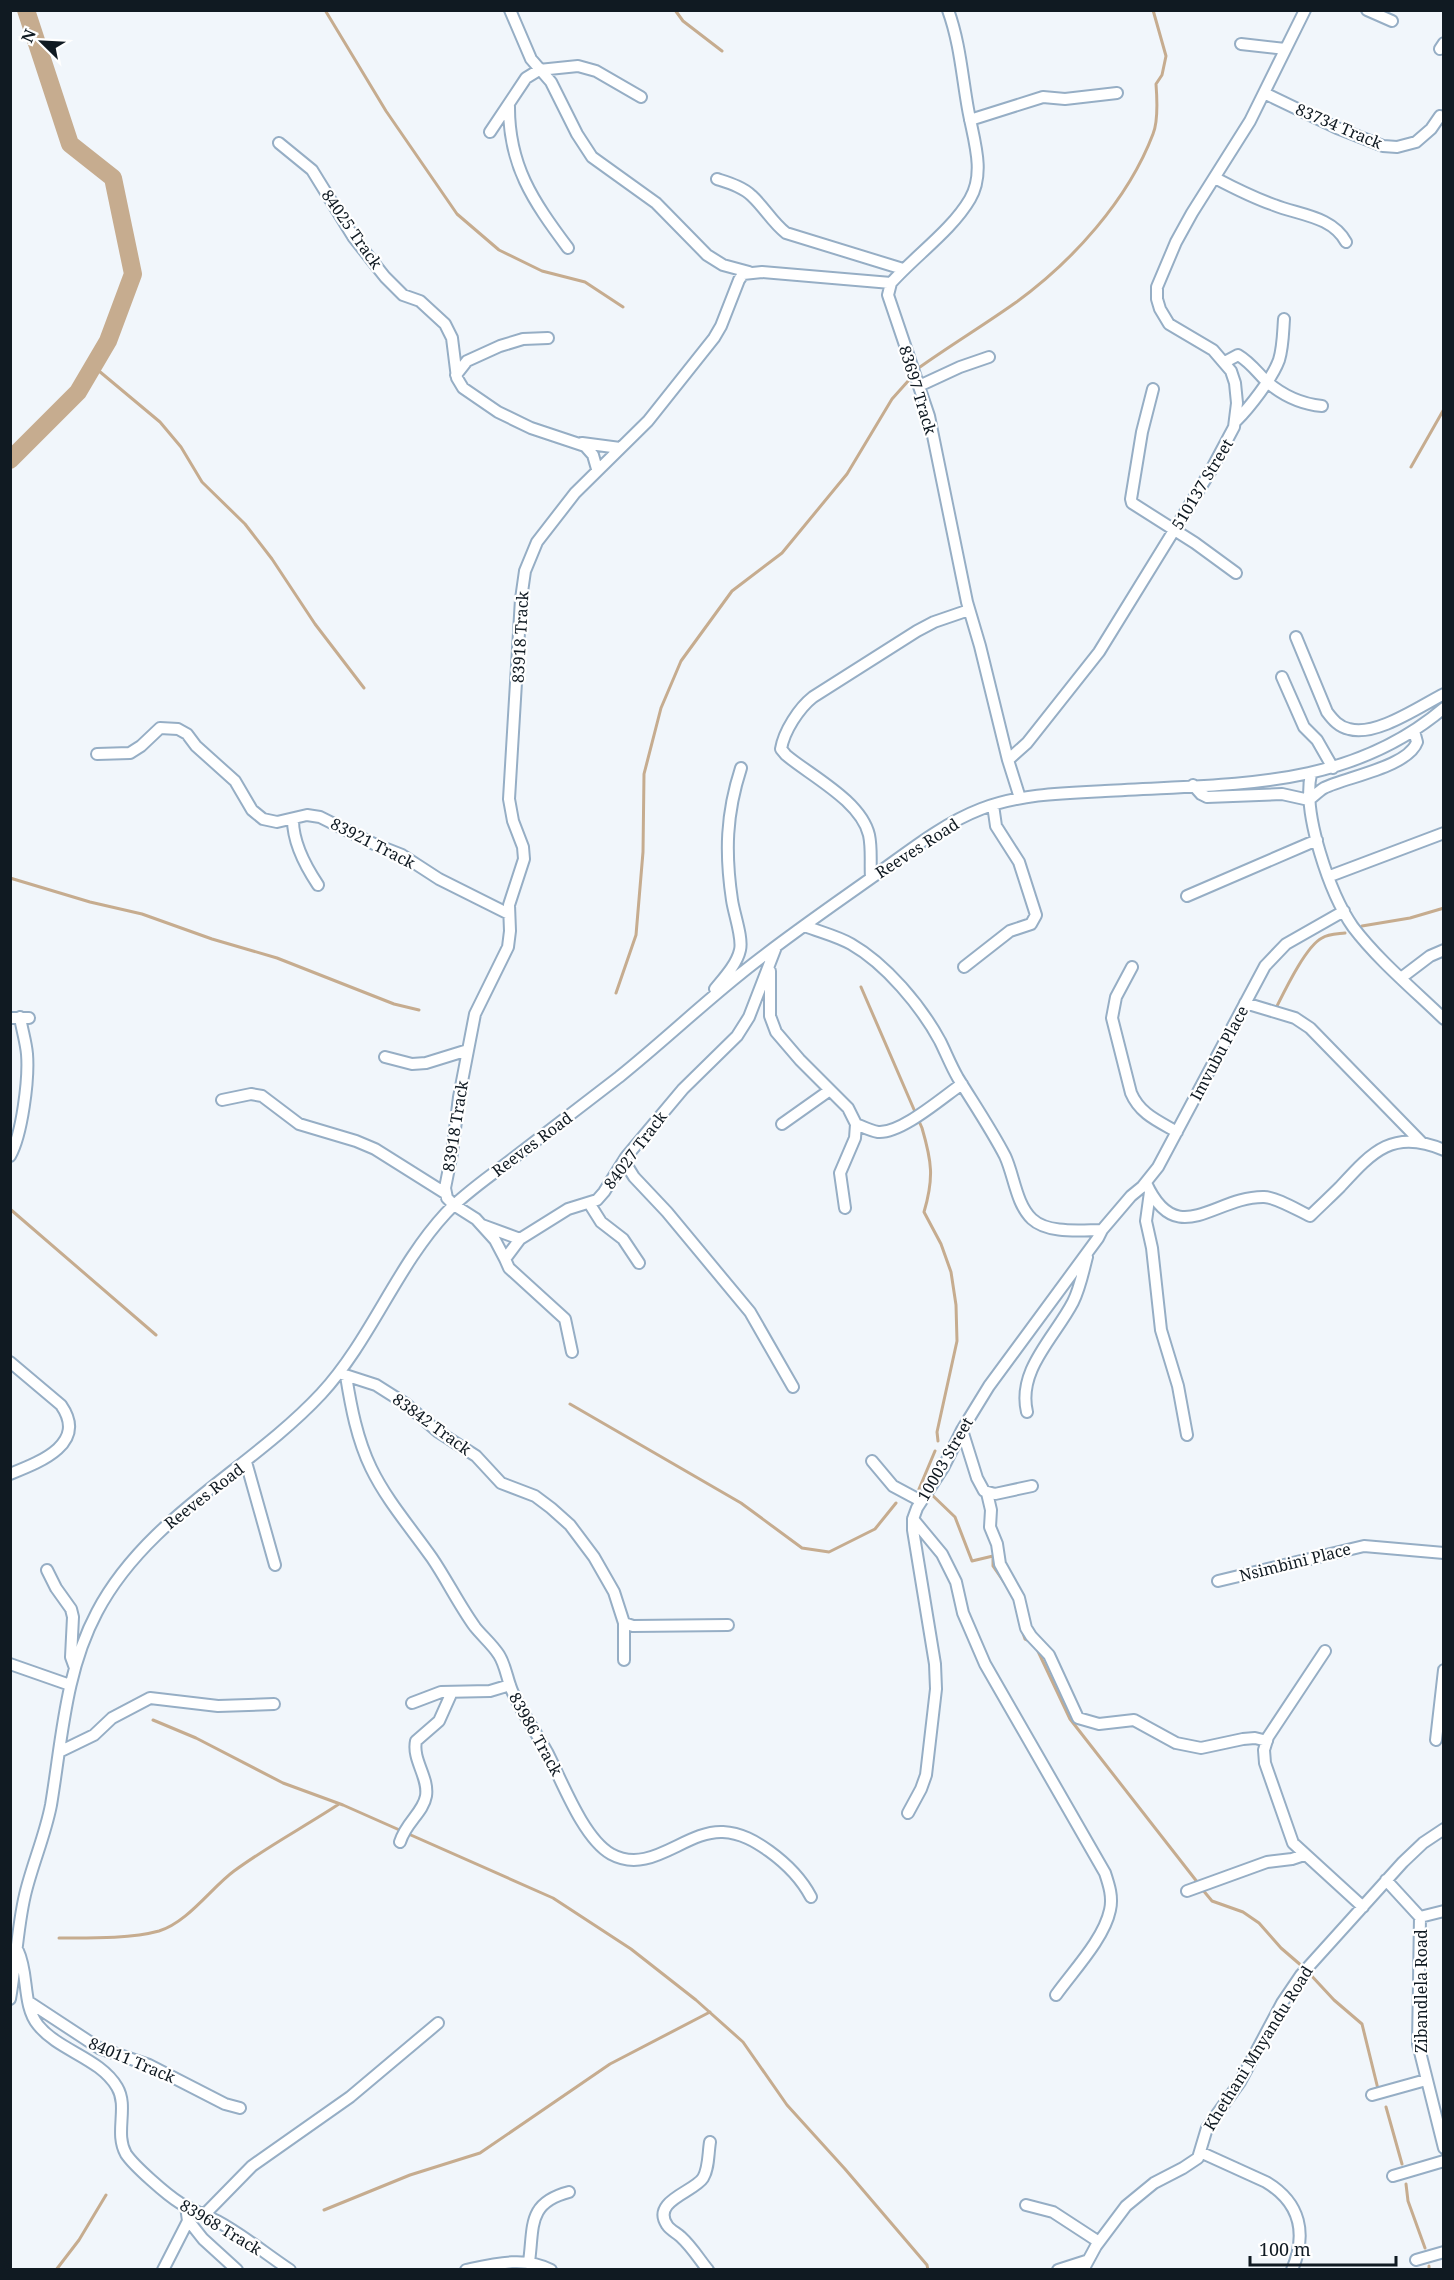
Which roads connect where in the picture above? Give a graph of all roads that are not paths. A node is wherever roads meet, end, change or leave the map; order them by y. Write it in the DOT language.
graph roads {
  1 [pos="510,10"];
  2 [pos="948,10"];
  3 [pos="1305,10"];
  4 [pos="1367,10"];
  5 [pos="1392,21"];
  6 [pos="1241,44"];
  7 [pos="1285,49"];
  8 [pos="539,70"];
  9 [pos="1117,93"];
  10 [pos="1264,93"];
  11 [pos="641,97"];
  12 [pos="509,101"];
  13 [pos="1440,116"];
  14 [pos="970,120"];
  15 [pos="489,132"];
  16 [pos="279,143"];
  17 [pos="1215,178"];
  18 [pos="717,179"];
  19 [pos="1346,242"];
  20 [pos="568,248"];
  21 [pos="903,268"];
  22 [pos="749,272"];
  23 [pos="891,283"];
  24 [pos="1284,319"];
  25 [pos="548,338"];
  26 [pos="989,357"];
  27 [pos="1225,362"];
  28 [pos="456,375"];
  29 [pos="1266,381"];
  30 [pos="919,386"];
  31 [pos="1153,389"];
  32 [pos="1322,406"];
  33 [pos="1236,421"];
  34 [pos="579,443"];
  35 [pos="620,448"];
  36 [pos="597,469"];
  37 [pos="1175,529"];
  38 [pos="1236,573"];
  39 [pos="969,609"];
  40 [pos="1296,637"];
  41 [pos="1282,677"];
  42 [pos="1443,694"];
  43 [pos="1443,708"];
  44 [pos="1414,731"];
  45 [pos="97,754"];
  46 [pos="1008,760"];
  47 [pos="741,768"];
  48 [pos="1333,768"];
  49 [pos="1311,774"];
  50 [pos="1192,785"];
  51 [pos="1020,798"];
  52 [pos="1309,800"];
  53 [pos="993,805"];
  54 [pos="292,820"];
  55 [pos="1443,833"];
  56 [pos="1317,840"];
  57 [pos="1330,876"];
  58 [pos="871,878"];
  59 [pos="318,885"];
  60 [pos="1187,896"];
  61 [pos="1344,911"];
  62 [pos="509,914"];
  63 [pos="805,926"];
  64 [pos="776,947"];
  65 [pos="1443,950"];
  66 [pos="770,965"];
  67 [pos="964,967"];
  68 [pos="1132,967"];
  69 [pos="1401,978"];
  70 [pos="710,1000"];
  71 [pos="1245,1003"];
  72 [pos="20,1018"];
  73 [pos="1443,1019"];
  74 [pos="468,1050"];
  75 [pos="385,1057"];
  76 [pos="962,1084"];
  77 [pos="830,1090"];
  78 [pos="222,1100"];
  79 [pos="782,1124"];
  80 [pos="856,1124"];
  81 [pos="1177,1132"];
  82 [pos="1422,1143"];
  83 [pos="1443,1150"];
  84 [pos="10,1156"];
  85 [pos="626,1157"];
  86 [pos="1148,1187"];
  87 [pos="445,1193"];
  88 [pos="589,1203"];
  89 [pos="454,1206"];
  90 [pos="845,1208"];
  91 [pos="1115,1217"];
  92 [pos="482,1225"];
  93 [pos="1102,1230"];
  94 [pos="520,1239"];
  95 [pos="1089,1249"];
  96 [pos="505,1259"];
  97 [pos="639,1263"];
  98 [pos="572,1352"];
  99 [pos="10,1362"];
  100 [pos="343,1374"];
  101 [pos="793,1387"];
  102 [pos="1027,1412"];
  103 [pos="962,1430"];
  104 [pos="1187,1435"];
  105 [pos="872,1461"];
  106 [pos="246,1462"];
  107 [pos="10,1474"];
  108 [pos="1032,1486"];
  109 [pos="987,1493"];
  110 [pos="921,1501"];
  111 [pos="913,1519"];
  112 [pos="1443,1553"];
  113 [pos="275,1565"];
  114 [pos="47,1570"];
  115 [pos="1218,1581"];
  116 [pos="624,1623"];
  117 [pos="728,1625"];
  118 [pos="1325,1651"];
  119 [pos="624,1660"];
  120 [pos="10,1664"];
  121 [pos="75,1668"];
  122 [pos="1443,1670"];
  123 [pos="70,1685"];
  124 [pos="510,1685"];
  125 [pos="452,1692"];
  126 [pos="412,1703"];
  127 [pos="274,1704"];
  128 [pos="1436,1740"];
  129 [pos="1267,1741"];
  130 [pos="59,1752"];
  131 [pos="908,1813"];
  132 [pos="1443,1829"];
  133 [pos="400,1842"];
  134 [pos="1304,1855"];
  135 [pos="1386,1880"];
  136 [pos="1187,1891"];
  137 [pos="812,1897"];
  138 [pos="1363,1906"];
  139 [pos="1443,1911"];
  140 [pos="1420,1917"];
  141 [pos="18,1951"];
  142 [pos="1056,1995"];
  143 [pos="10,1999"];
  144 [pos="28,2002"];
  145 [pos="438,2023"];
  146 [pos="1426,2080"];
  147 [pos="1372,2095"];
  148 [pos="240,2108"];
  149 [pos="1440,2123"];
  150 [pos="710,2142"];
  151 [pos="1443,2148"];
  152 [pos="1200,2152"];
  153 [pos="1443,2162"];
  154 [pos="1393,2176"];
  155 [pos="569,2192"];
  156 [pos="1026,2205"];
  157 [pos="186,2206"];
  158 [pos="204,2215"];
  159 [pos="188,2220"];
  160 [pos="1099,2242"];
  161 [pos="1443,2252"];
  162 [pos="1416,2260"];
  163 [pos="529,2262"];
  164 [pos="1084,2265"];
  165 [pos="163,2270"];
  166 [pos="237,2270"];
  167 [pos="290,2270"];
  168 [pos="466,2270"];
  169 [pos="552,2270"];
  170 [pos="708,2270"];
  171 [pos="1058,2270"];
  172 [pos="1292,2270"];
  1 -- 8 [label="street"];
  2 -- 14 [label="street"];
  3 -- 7 [label="street, 510137 Street"];
  4 -- 5 [label="street"];
  6 -- 7 [label="street"];
  7 -- 10 [label="street, 510137 Street"];
  8 -- 11 [label="street"];
  8 -- 12 [label="street"];
  8 -- 22 [label="street"];
  9 -- 14 [label="street"];
  10 -- 13 [label="street, 83734 Track"];
  10 -- 17 [label="street, 510137 Street"];
  12 -- 15 [label="street"];
  12 -- 20 [label="street"];
  14 -- 21 [label="street"];
  16 -- 28 [label="street, 84025 Track"];
  17 -- 19 [label="street"];
  17 -- 27 [label="street, 510137 Street"];
  18 -- 21 [label="street"];
  21 -- 23 [label="street"];
  22 -- 23 [label="street"];
  22 -- 35 [label="street, 83918 Track"];
  23 -- 30 [label="street, 83697 Track"];
  24 -- 29 [label="street"];
  25 -- 28 [label="street"];
  26 -- 30 [label="street"];
  27 -- 29 [label="street"];
  27 -- 33 [label="street, 510137 Street"];
  28 -- 34 [label="street"];
  29 -- 32 [label="street"];
  29 -- 33 [label="street"];
  30 -- 39 [label="street, 83697 Track"];
  31 -- 37 [label="street"];
  33 -- 37 [label="street, 510137 Street"];
  34 -- 35 [label="street"];
  34 -- 36 [label="street"];
  35 -- 36 [label="street, 83918 Track"];
  36 -- 62 [label="street, 83918 Track"];
  37 -- 38 [label="street"];
  37 -- 46 [label="street, 510137 Street"];
  39 -- 46 [label="street, 83697 Track"];
  39 -- 58 [label="street"];
  40 -- 42 [label="street"];
  41 -- 48 [label="street"];
  43 -- 44 [label="street, Reeves Road"];
  44 -- 48 [label="street, Reeves Road"];
  44 -- 52 [label="street"];
  45 -- 54 [label="street, 83921 Track"];
  46 -- 51 [label="street, 83697 Track"];
  47 -- 70 [label="street"];
  48 -- 49 [label="street, Reeves Road"];
  49 -- 50 [label="street, Reeves Road"];
  49 -- 52 [label="street"];
  50 -- 51 [label="street, Reeves Road"];
  50 -- 52 [label="street"];
  51 -- 53 [label="street, Reeves Road"];
  52 -- 56 [label="street"];
  53 -- 58 [label="street, Reeves Road"];
  53 -- 67 [label="street"];
  54 -- 59 [label="street"];
  54 -- 62 [label="street, 83921 Track"];
  55 -- 57 [label="street"];
  56 -- 57 [label="street"];
  56 -- 60 [label="street"];
  57 -- 61 [label="street"];
  58 -- 63 [label="street, Reeves Road"];
  61 -- 69 [label="street"];
  61 -- 71 [label="street, Imvubu Place"];
  62 -- 74 [label="street, 83918 Track"];
  63 -- 64 [label="street, Reeves Road"];
  63 -- 76 [label="street"];
  64 -- 66 [label="street, 84027 Track"];
  64 -- 70 [label="street, Reeves Road"];
  65 -- 69 [label="street"];
  66 -- 77 [label="street"];
  66 -- 85 [label="street, 84027 Track"];
  68 -- 81 [label="street"];
  69 -- 73 [label="street"];
  70 -- 89 [label="street, Reeves Road"];
  71 -- 81 [label="street, Imvubu Place"];
  71 -- 82 [label="street"];
  72 -- 84 [label="street"];
  74 -- 75 [label="street"];
  74 -- 87 [label="street, 83918 Track"];
  76 -- 80 [label="street"];
  76 -- 93 [label="street"];
  77 -- 79 [label="street"];
  77 -- 80 [label="street"];
  78 -- 87 [label="street"];
  80 -- 90 [label="street"];
  81 -- 86 [label="street, Imvubu Place"];
  82 -- 83 [label="street"];
  82 -- 86 [label="street"];
  85 -- 88 [label="street, 84027 Track"];
  85 -- 101 [label="street"];
  86 -- 91 [label="street, Imvubu Place"];
  86 -- 104 [label="street"];
  87 -- 89 [label="street, 83918 Track"];
  88 -- 94 [label="street, 84027 Track"];
  88 -- 97 [label="street"];
  89 -- 92 [label="street"];
  89 -- 100 [label="street, Reeves Road"];
  91 -- 93 [label="street, 10003 Street"];
  92 -- 94 [label="street"];
  92 -- 96 [label="street"];
  93 -- 95 [label="street, 10003 Street"];
  94 -- 96 [label="street, 84027 Track"];
  95 -- 102 [label="street"];
  95 -- 103 [label="street, 10003 Street"];
  96 -- 98 [label="street"];
  99 -- 107 [label="street"];
  100 -- 106 [label="street, Reeves Road"];
  100 -- 116 [label="street, 83842 Track"];
  100 -- 124 [label="street, 83986 Track"];
  103 -- 109 [label="street"];
  103 -- 110 [label="street, 10003 Street"];
  105 -- 110 [label="street"];
  106 -- 113 [label="street"];
  106 -- 121 [label="street, Reeves Road"];
  108 -- 109 [label="street"];
  109 -- 129 [label="street"];
  110 -- 111 [label="street, 10003 Street"];
  111 -- 131 [label="street, 10003 Street"];
  111 -- 142 [label="street"];
  112 -- 115 [label="street, Nsimbini Place"];
  114 -- 121 [label="street"];
  116 -- 117 [label="street"];
  116 -- 119 [label="street, 83842 Track"];
  118 -- 129 [label="street"];
  120 -- 123 [label="street"];
  121 -- 123 [label="street, Reeves Road"];
  122 -- 128 [label="street"];
  123 -- 130 [label="street, Reeves Road"];
  124 -- 125 [label="street"];
  124 -- 137 [label="street, 83986 Track"];
  125 -- 126 [label="street"];
  125 -- 133 [label="street"];
  127 -- 130 [label="street"];
  129 -- 134 [label="street"];
  130 -- 141 [label="street, Reeves Road"];
  132 -- 135 [label="street, Khethani Mnyandu Road"];
  134 -- 136 [label="street"];
  134 -- 138 [label="street"];
  135 -- 138 [label="street, Khethani Mnyandu Road"];
  135 -- 140 [label="street, Zibandlela Road"];
  138 -- 152 [label="street, Khethani Mnyandu Road"];
  139 -- 140 [label="street"];
  140 -- 146 [label="street, Zibandlela Road"];
  141 -- 143 [label="street, Reeves Road"];
  141 -- 144 [label="street, 83968 Track"];
  144 -- 148 [label="street, 84011 Track"];
  144 -- 157 [label="street, 83968 Track"];
  145 -- 158 [label="street"];
  146 -- 147 [label="street"];
  146 -- 149 [label="street, Zibandlela Road"];
  149 -- 151 [label="street, Zibandlela Road"];
  150 -- 170 [label="street"];
  152 -- 160 [label="street, Khethani Mnyandu Road"];
  152 -- 172 [label="street"];
  153 -- 154 [label="street"];
  155 -- 163 [label="street"];
  156 -- 160 [label="street"];
  157 -- 158 [label="street, 83968 Track"];
  157 -- 159 [label="street"];
  158 -- 167 [label="street, 83968 Track"];
  159 -- 165 [label="street"];
  159 -- 166 [label="street"];
  160 -- 164 [label="street, Khethani Mnyandu Road"];
  161 -- 162 [label="street"];
  163 -- 168 [label="street"];
  163 -- 169 [label="street"];
  164 -- 171 [label="street"];
}
